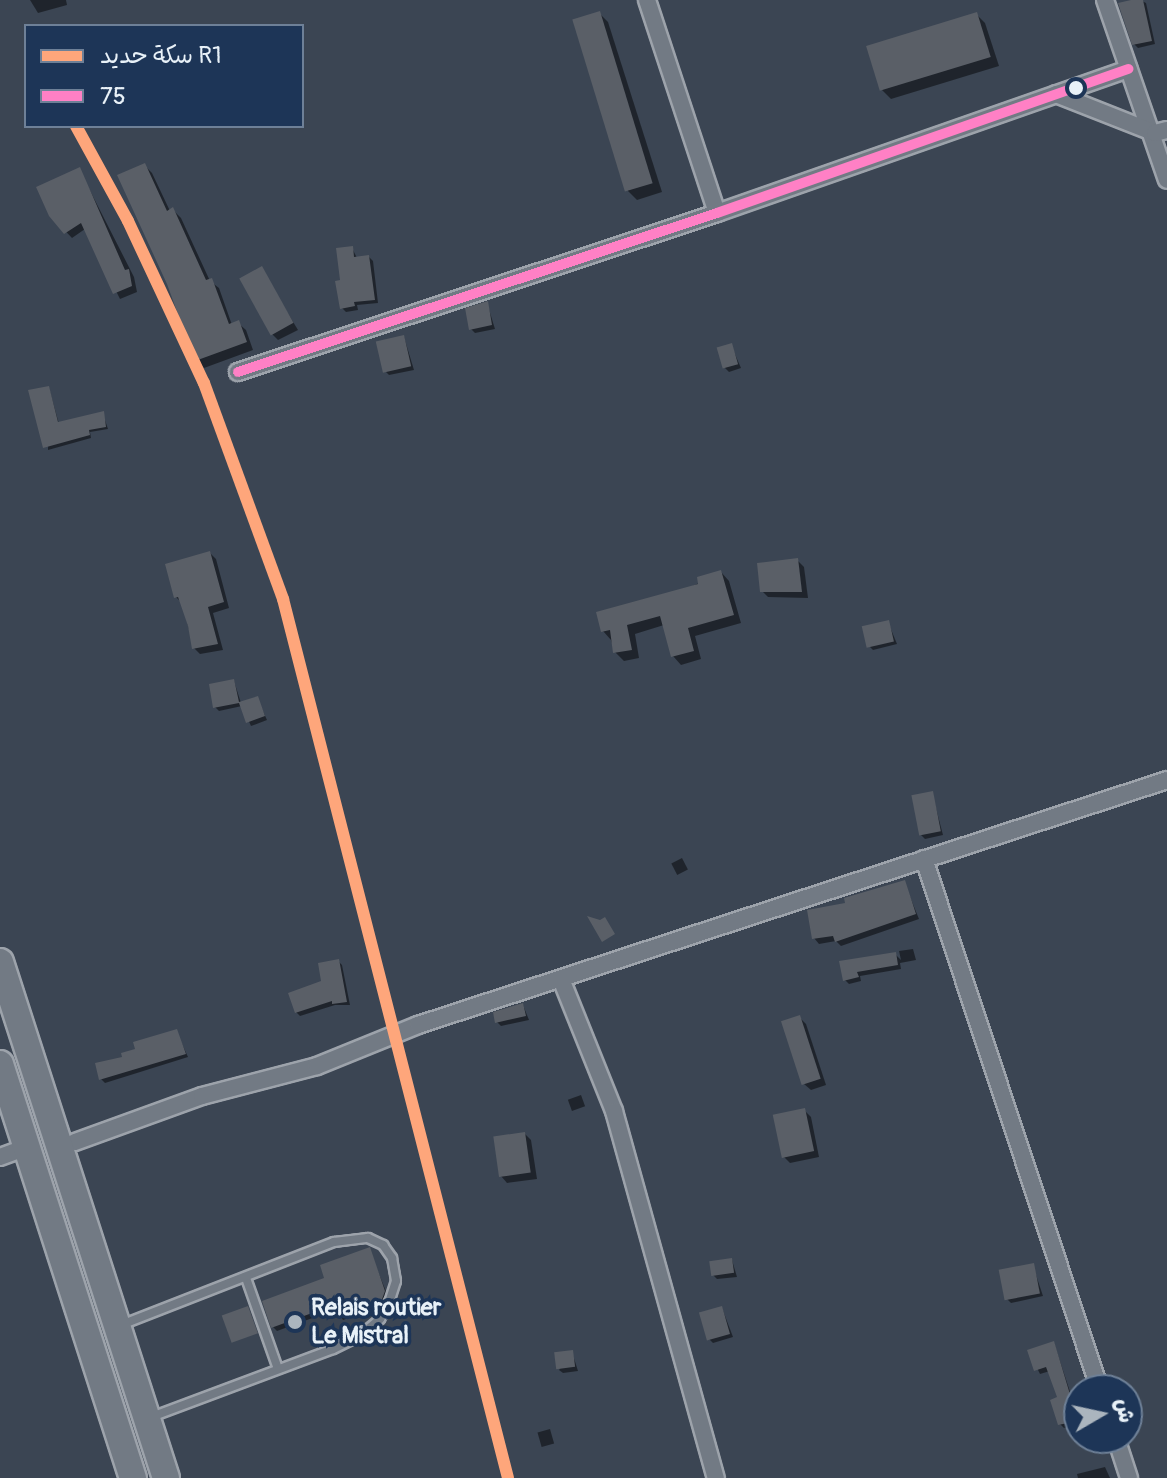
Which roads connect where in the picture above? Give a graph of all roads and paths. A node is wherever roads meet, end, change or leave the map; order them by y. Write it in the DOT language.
graph roads {
  1 [pos="647,0"];
  2 [pos="1105,0"];
  3 [pos="1129,69"];
  4 [pos="1056,94"];
  5 [pos="1158,130"];
  6 [pos="1167,180"];
  7 [pos="717,213"];
  8 [pos="238,372"];
  9 [pos="1167,780"];
  10 [pos="924,859"];
  11 [pos="0,962"];
  12 [pos="561,979"];
  13 [pos="0,1064"];
  14 [pos="75,1142"];
  15 [pos="27,1147"];
  16 [pos="0,1157"];
  17 [pos="246,1278"];
  18 [pos="118,1326"];
  19 [pos="278,1369"];
  20 [pos="1095,1374"];
  21 [pos="147,1419"];
  22 [pos="1121,1454"];
  23 [pos="133,1478"];
  24 [pos="166,1478"];
  25 [pos="716,1478"];
  26 [pos="1129,1478"];
  1 -- 7 [label="street"];
  2 -- 3 [label="street"];
  3 -- 4 [label="street"];
  3 -- 5 [label="street"];
  4 -- 5 [label="street"];
  4 -- 7 [label="street"];
  5 -- 6 [label="street"];
  7 -- 8 [label="street"];
  9 -- 10 [label="street"];
  10 -- 12 [label="street"];
  10 -- 20 [label="street"];
  11 -- 18 [label="highway"];
  12 -- 14 [label="street"];
  12 -- 25 [label="street"];
  13 -- 15 [label="highway"];
  15 -- 16 [label="street"];
  15 -- 23 [label="highway"];
  17 -- 18 [label="lane"];
  17 -- 19 [label="lane"];
  17 -- 19 [label="lane"];
  18 -- 21 [label="highway"];
  19 -- 21 [label="lane"];
  21 -- 24 [label="highway"];
  22 -- 26 [label="street"];
}
